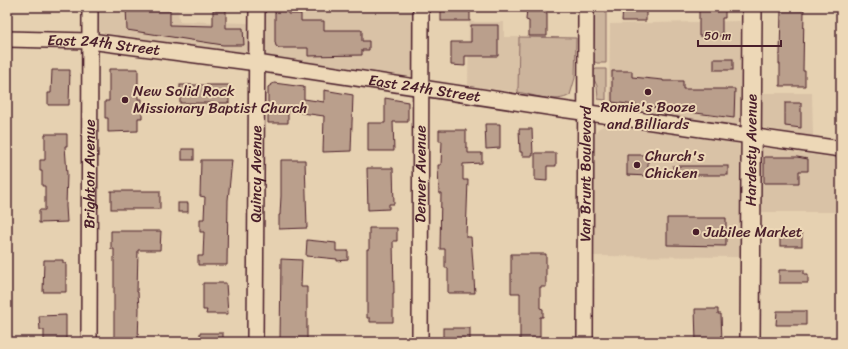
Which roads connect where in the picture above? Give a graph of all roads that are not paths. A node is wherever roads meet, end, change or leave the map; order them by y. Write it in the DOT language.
graph roads {
  1 [pos="90,7"];
  2 [pos="257,7"];
  3 [pos="421,7"];
  4 [pos="586,7"];
  5 [pos="752,7"];
  6 [pos="7,39"];
  7 [pos="90,41"];
  8 [pos="257,63"];
  9 [pos="421,89"];
  10 [pos="586,113"];
  11 [pos="750,136"];
  12 [pos="841,150"];
  13 [pos="89,342"];
  14 [pos="255,342"];
  15 [pos="420,342"];
  16 [pos="585,342"];
  17 [pos="750,342"];
  1 -- 7 [label="street, Brighton Avenue"];
  2 -- 8 [label="street, Quincy Avenue"];
  3 -- 9 [label="street, Denver Avenue"];
  4 -- 10 [label="street, Van Brunt Boulevard"];
  5 -- 11 [label="main road, Hardesty Avenue"];
  6 -- 7 [label="street, East 24th Street"];
  7 -- 8 [label="street, East 24th Street"];
  7 -- 13 [label="street, Brighton Avenue"];
  8 -- 9 [label="street, East 24th Street"];
  8 -- 14 [label="street, Quincy Avenue"];
  9 -- 10 [label="street, East 24th Street"];
  9 -- 15 [label="street, Denver Avenue"];
  10 -- 11 [label="street, East 24th Street"];
  10 -- 16 [label="street, Van Brunt Boulevard"];
  11 -- 12 [label="street, East 24th Street"];
  11 -- 17 [label="main road, Hardesty Avenue"];
}
